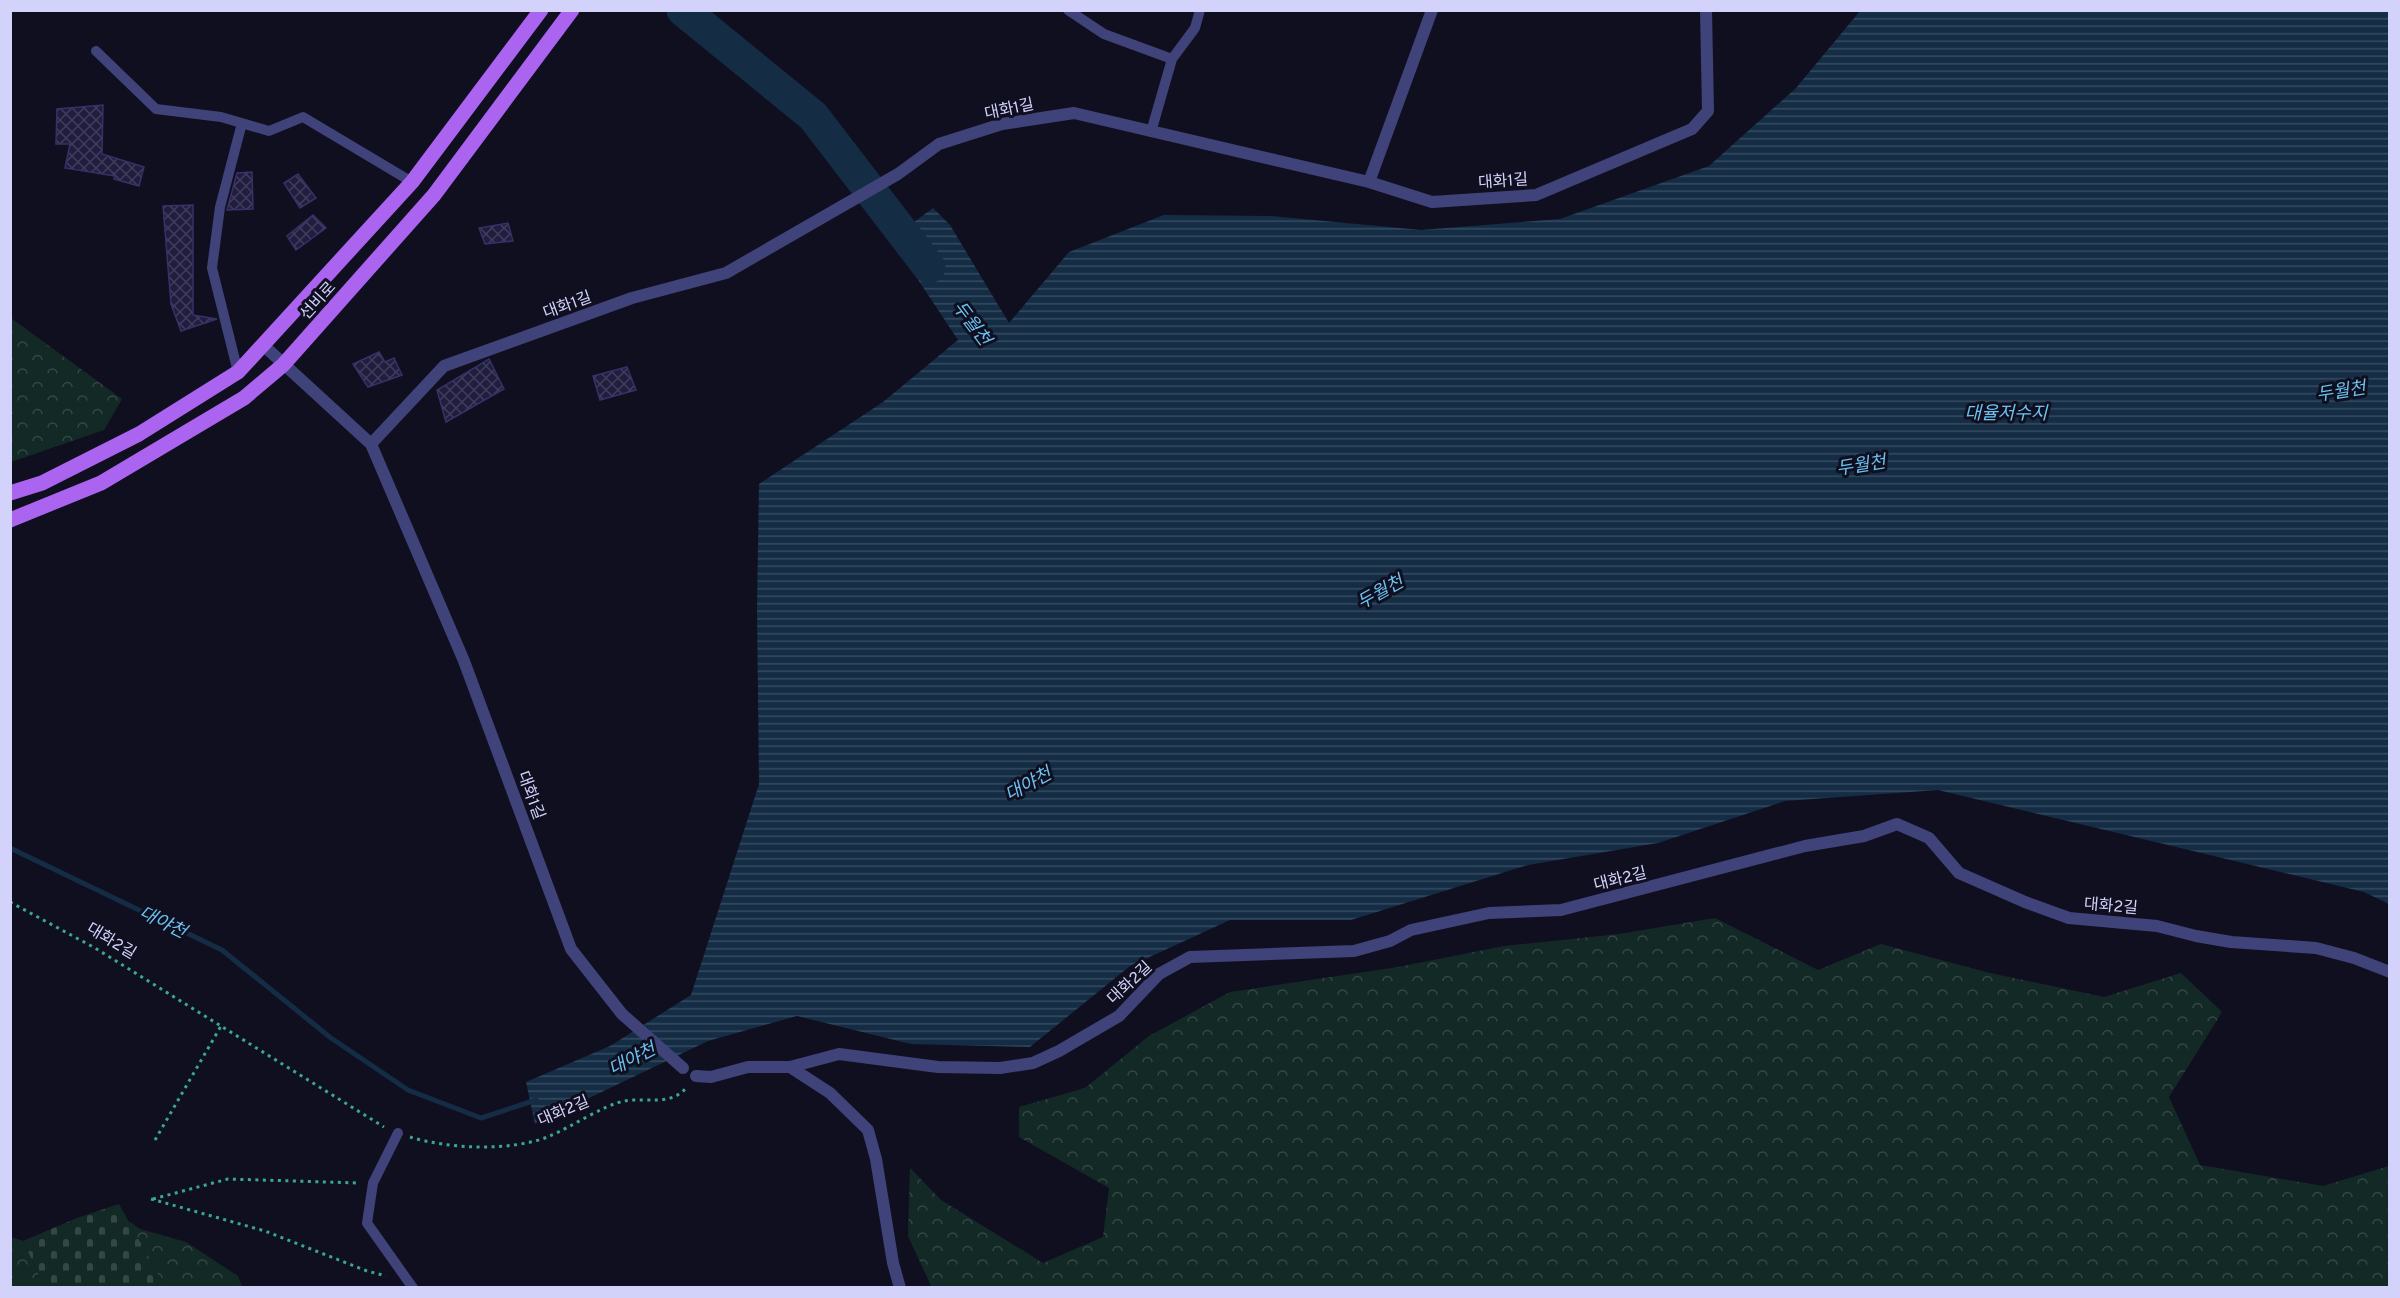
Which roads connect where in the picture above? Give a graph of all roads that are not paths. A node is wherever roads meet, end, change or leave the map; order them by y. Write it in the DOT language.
graph roads {
  1 [pos="540,10"];
  2 [pos="572,10"];
  3 [pos="1068,10"];
  4 [pos="1200,10"];
  5 [pos="1432,10"];
  6 [pos="1706,10"];
  7 [pos="96,51"];
  8 [pos="1172,59"];
  9 [pos="242,123"];
  10 [pos="1151,132"];
  11 [pos="412,182"];
  12 [pos="1370,182"];
  13 [pos="263,345"];
  14 [pos="283,365"];
  15 [pos="238,372"];
  16 [pos="370,444"];
  17 [pos="10,493"];
  18 [pos="10,520"];
  19 [pos="2390,972"];
  20 [pos="790,1067"];
  21 [pos="683,1068"];
  22 [pos="696,1076"];
  23 [pos="398,1133"];
  24 [pos="410,1284"];
  25 [pos="900,1287"];
  1 -- 11 [label="main road, 선비로"];
  2 -- 14 [label="main road, 선비로"];
  3 -- 8 [label="lane"];
  4 -- 8 [label="lane"];
  5 -- 12 [label="street"];
  6 -- 12 [label="street, 대화1길"];
  7 -- 9 [label="lane"];
  8 -- 10 [label="lane"];
  9 -- 11 [label="lane"];
  9 -- 15 [label="lane"];
  10 -- 12 [label="street, 대화1길"];
  10 -- 16 [label="street, 대화1길"];
  11 -- 13 [label="main road, 선비로"];
  13 -- 14 [label="street, 대화1길"];
  13 -- 15 [label="main road, 선비로"];
  14 -- 16 [label="street, 대화1길"];
  14 -- 18 [label="main road, 선비로"];
  15 -- 17 [label="main road, 선비로"];
  16 -- 21 [label="street, 대화1길"];
  19 -- 20 [label="street, 대화2길"];
  20 -- 22 [label="street, 대화2길"];
  20 -- 25 [label="street"];
  21 -- 22 [label="lane"];
  23 -- 24 [label="lane"];
}
